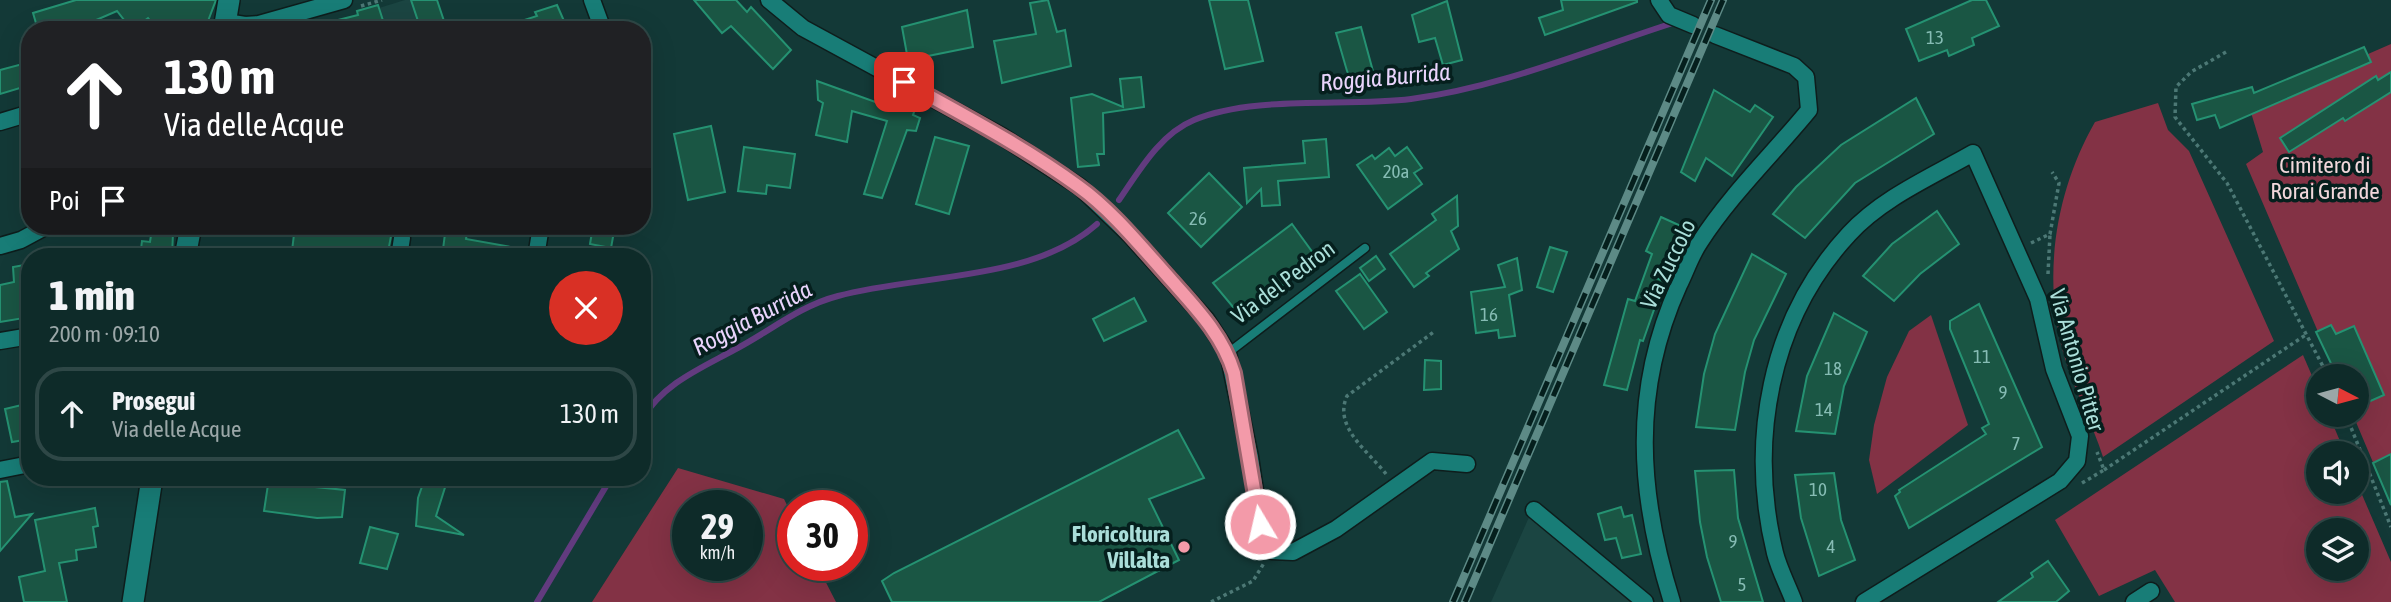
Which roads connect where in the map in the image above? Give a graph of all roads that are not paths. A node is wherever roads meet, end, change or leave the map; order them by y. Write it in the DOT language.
graph roads {
  1 [pos="229,0"];
  2 [pos="344,0"];
  3 [pos="592,0"];
  4 [pos="769,0"];
  5 [pos="1659,0"];
  6 [pos="226,21"];
  7 [pos="270,21"];
  8 [pos="600,21"];
  9 [pos="1693,25"];
  10 [pos="1715,35"];
  11 [pos="21,116"];
  12 [pos="0,122"];
  13 [pos="30,235"];
  14 [pos="402,237"];
  15 [pos="0,246"];
  16 [pos="400,248"];
  17 [pos="1365,248"];
  18 [pos="21,338"];
  19 [pos="0,341"];
  20 [pos="1228,353"];
  21 [pos="1467,464"];
  22 [pos="21,466"];
  23 [pos="0,470"];
  24 [pos="151,486"];
  25 [pos="1534,510"];
  26 [pos="2151,591"];
  27 [pos="133,602"];
  28 [pos="1645,602"];
  29 [pos="1672,602"];
  30 [pos="1794,602"];
  31 [pos="1864,602"];
  32 [pos="2134,602"];
  1 -- 6 [label="main road"];
  2 -- 7 [label="street"];
  3 -- 8 [label="street"];
  4 -- 20 [label="street, Via del Pedron"];
  5 -- 9 [label="street"];
  10 -- 29 [label="street, Via Zuccolo"];
  11 -- 12 [label="street"];
  13 -- 15 [label="street"];
  14 -- 16 [label="street"];
  17 -- 20 [label="lane, Via del Pedron"];
  18 -- 19 [label="street"];
  20 -- 21 [label="street, Via del Pedron"];
  22 -- 23 [label="street"];
  24 -- 27 [label="main road"];
  25 -- 28 [label="street"];
  26 -- 32 [label="street"];
  30 -- 31 [label="street, Via Antonio Pitter"];
}
